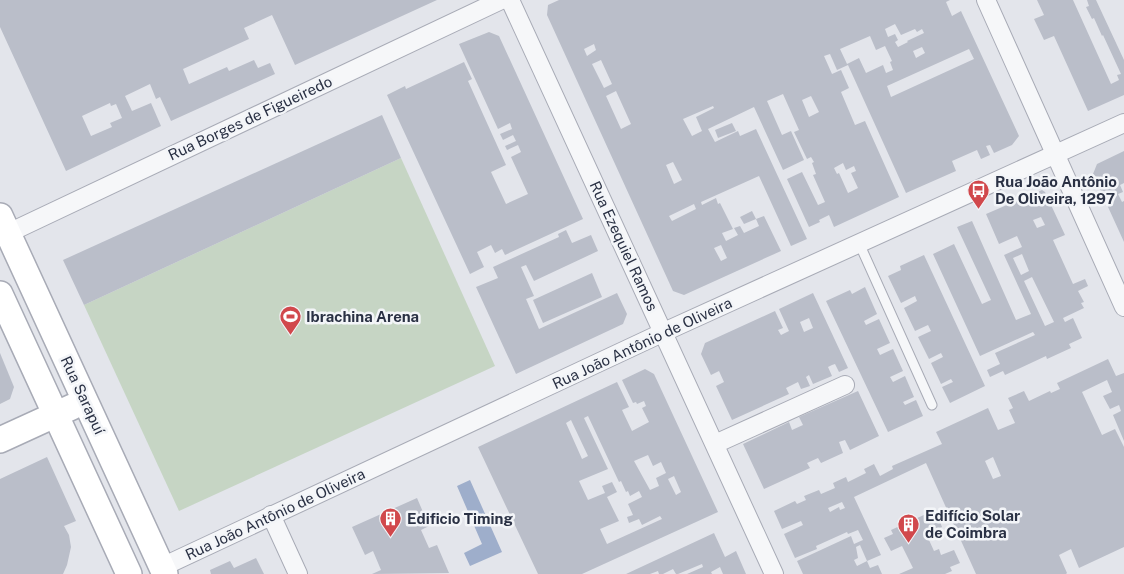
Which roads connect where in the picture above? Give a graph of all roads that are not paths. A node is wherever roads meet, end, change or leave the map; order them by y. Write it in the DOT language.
graph roads {
  1 [pos="501,0"];
  2 [pos="510,0"];
  3 [pos="986,0"];
  4 [pos="1124,123"];
  5 [pos="1056,154"];
  6 [pos="3,228"];
  7 [pos="859,243"];
  8 [pos="0,294"];
  9 [pos="1124,307"];
  10 [pos="664,332"];
  11 [pos="845,385"];
  12 [pos="86,402"];
  13 [pos="932,405"];
  14 [pos="56,414"];
  15 [pos="0,440"];
  16 [pos="715,444"];
  17 [pos="271,516"];
  18 [pos="157,572"];
  19 [pos="129,574"];
  20 [pos="298,574"];
  21 [pos="774,574"];
  1 -- 6 [label="street, Rua Borges de Figueiredo"];
  2 -- 10 [label="street, Rua Ezequiel Ramos"];
  3 -- 5 [label="street"];
  4 -- 5 [label="street, Rua João Antônio de Oliveira"];
  5 -- 7 [label="street, Rua João Antônio de Oliveira"];
  5 -- 9 [label="street"];
  6 -- 12 [label="main road, Rua Sarapuí"];
  7 -- 10 [label="street, Rua João Antônio de Oliveira"];
  7 -- 13 [label="lane"];
  8 -- 14 [label="main road"];
  10 -- 16 [label="street, Rua Ezequiel Ramos"];
  10 -- 17 [label="street, Rua João Antônio de Oliveira"];
  11 -- 16 [label="street"];
  12 -- 14 [label="main road"];
  12 -- 18 [label="main road, Rua Sarapuí"];
  14 -- 15 [label="main road"];
  14 -- 19 [label="main road"];
  16 -- 21 [label="street, Rua Ezequiel Ramos"];
  17 -- 18 [label="street, Rua João Antônio de Oliveira"];
  17 -- 20 [label="street"];
}
